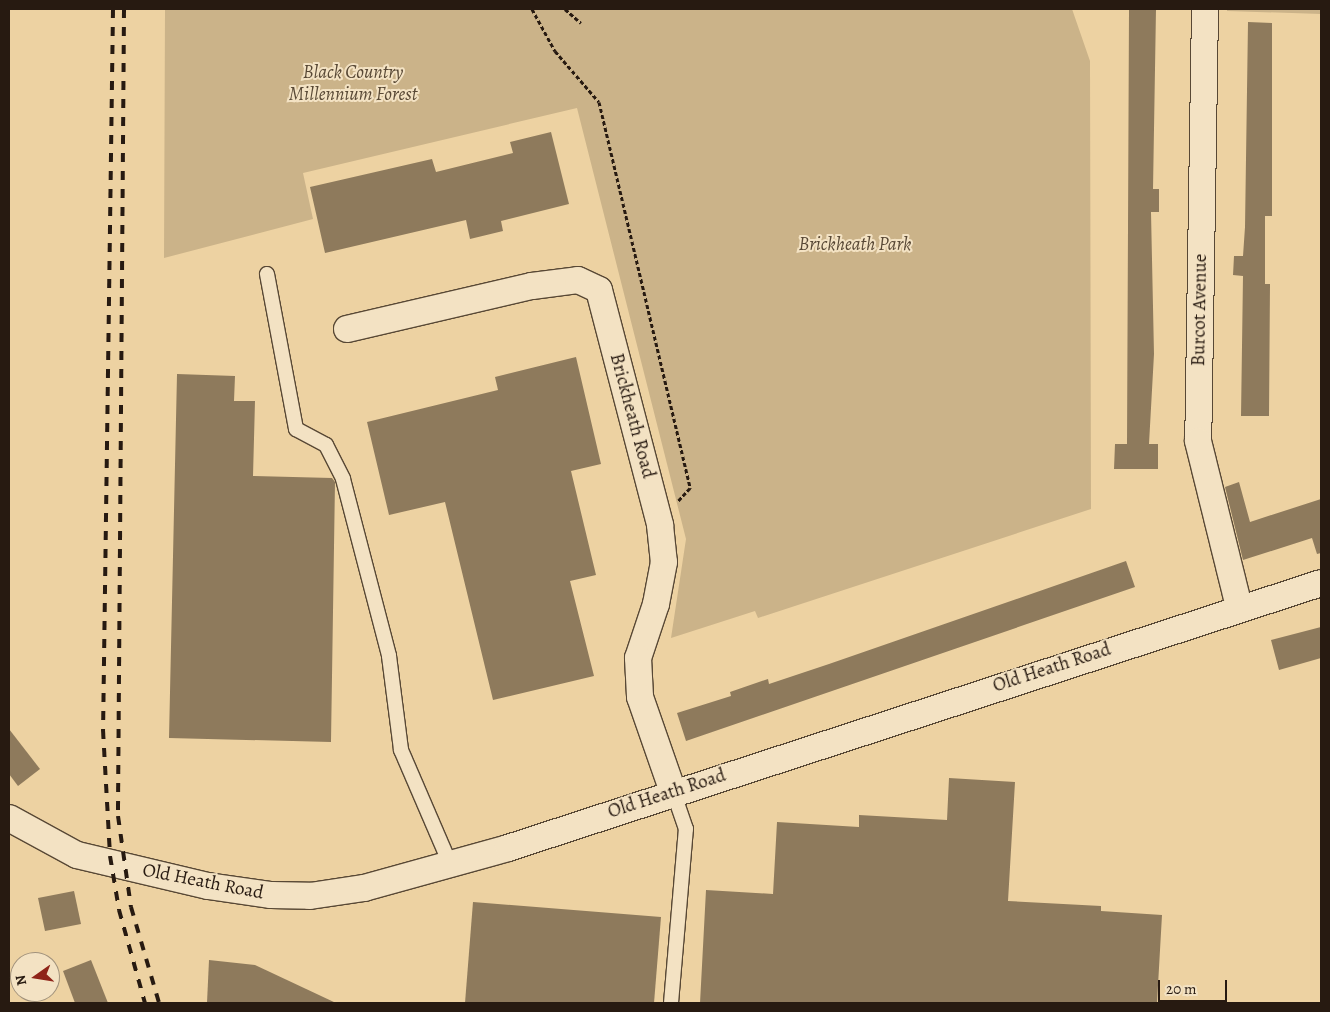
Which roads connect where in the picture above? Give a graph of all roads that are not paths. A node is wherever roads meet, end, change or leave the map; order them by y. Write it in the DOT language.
graph roads {
  1 [pos="1205,9"];
  2 [pos="267,274"];
  3 [pos="347,329"];
  4 [pos="1321,583"];
  5 [pos="1239,607"];
  6 [pos="673,792"];
  7 [pos="9,818"];
  8 [pos="450,864"];
  9 [pos="671,1003"];
  1 -- 5 [label="street, Burcot Avenue"];
  2 -- 8 [label="lane"];
  3 -- 6 [label="street, Brickheath Road"];
  4 -- 5 [label="street, Old Heath Road"];
  5 -- 6 [label="street, Old Heath Road"];
  6 -- 8 [label="street, Old Heath Road"];
  6 -- 9 [label="lane"];
  7 -- 8 [label="street, Old Heath Road"];
}
